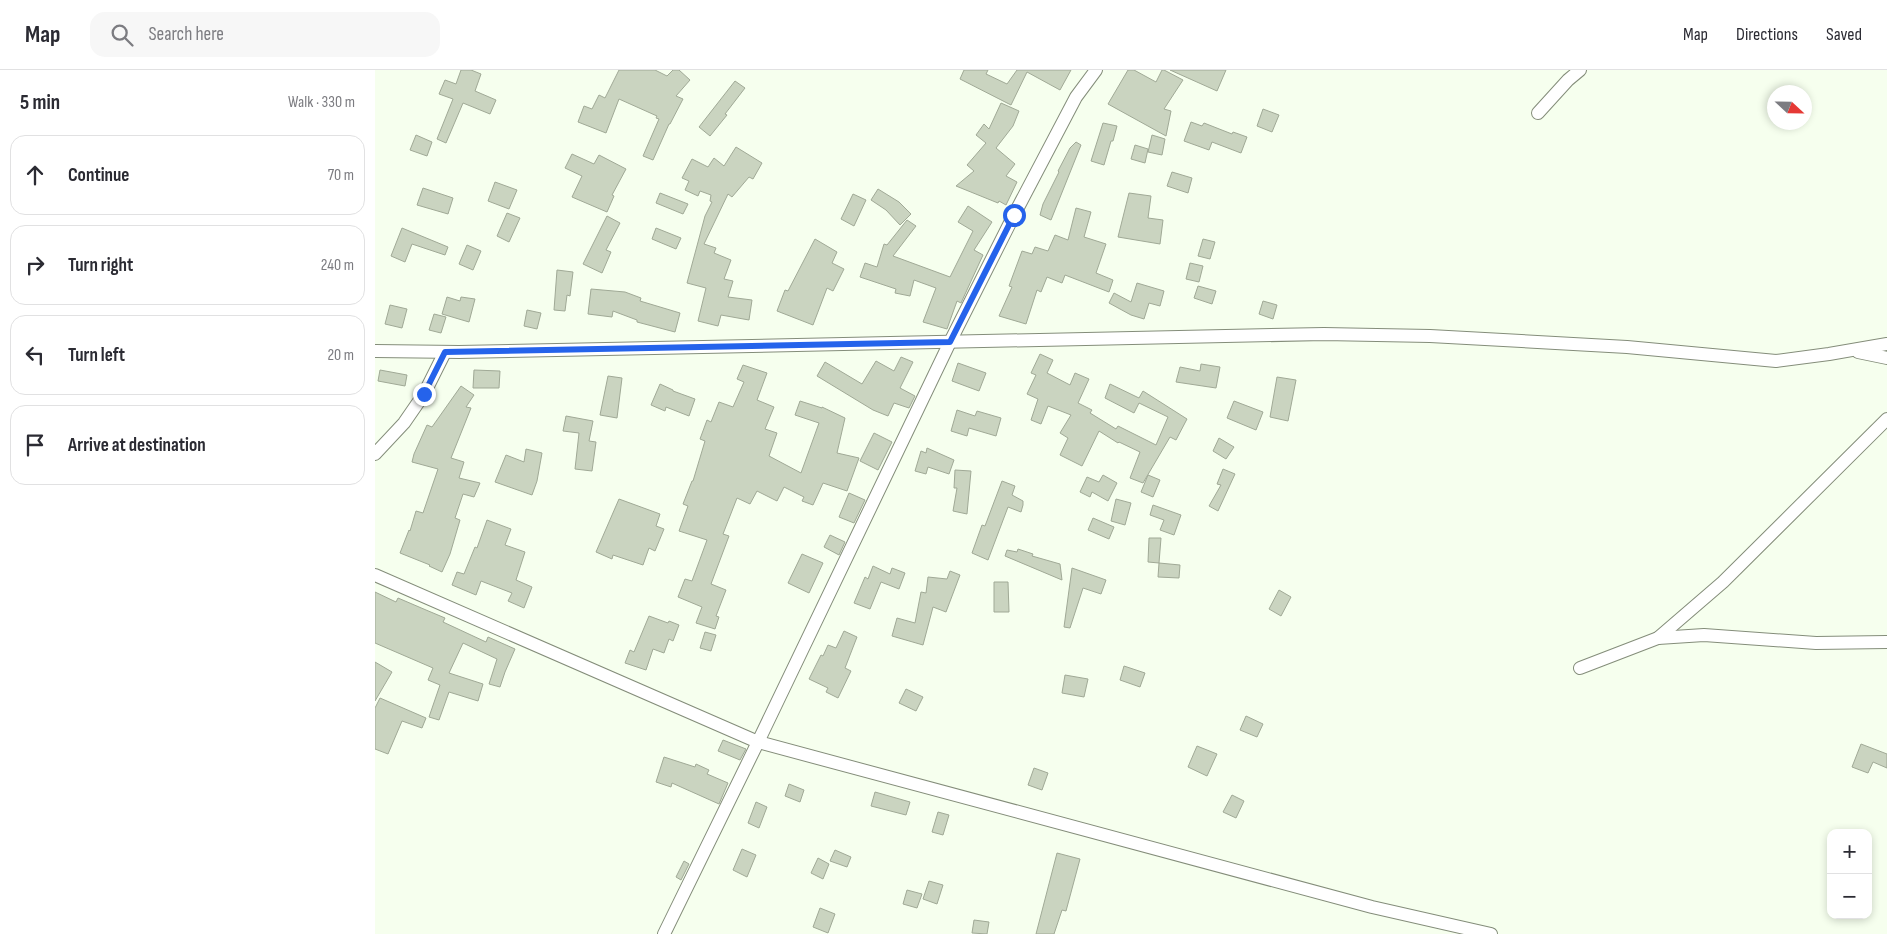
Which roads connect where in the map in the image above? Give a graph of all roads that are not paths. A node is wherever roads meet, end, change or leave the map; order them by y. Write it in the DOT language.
graph roads {
  1 [pos="1096,70"];
  2 [pos="1580,70"];
  3 [pos="1538,113"];
  4 [pos="950,342"];
  5 [pos="1887,344"];
  6 [pos="1853,350"];
  7 [pos="375,351"];
  8 [pos="445,352"];
  9 [pos="1887,358"];
  10 [pos="1887,419"];
  11 [pos="375,454"];
  12 [pos="375,575"];
  13 [pos="1658,638"];
  14 [pos="1887,642"];
  15 [pos="1579,668"];
  16 [pos="758,742"];
  17 [pos="664,934"];
  18 [pos="1491,934"];
  1 -- 4 [label="street"];
  2 -- 3 [label="street"];
  4 -- 6 [label="street"];
  4 -- 8 [label="street"];
  4 -- 16 [label="street"];
  5 -- 6 [label="street"];
  6 -- 9 [label="street"];
  7 -- 8 [label="street"];
  8 -- 11 [label="street"];
  10 -- 13 [label="street"];
  12 -- 16 [label="street"];
  13 -- 14 [label="street"];
  13 -- 15 [label="street"];
  16 -- 17 [label="street"];
  16 -- 18 [label="street"];
}
